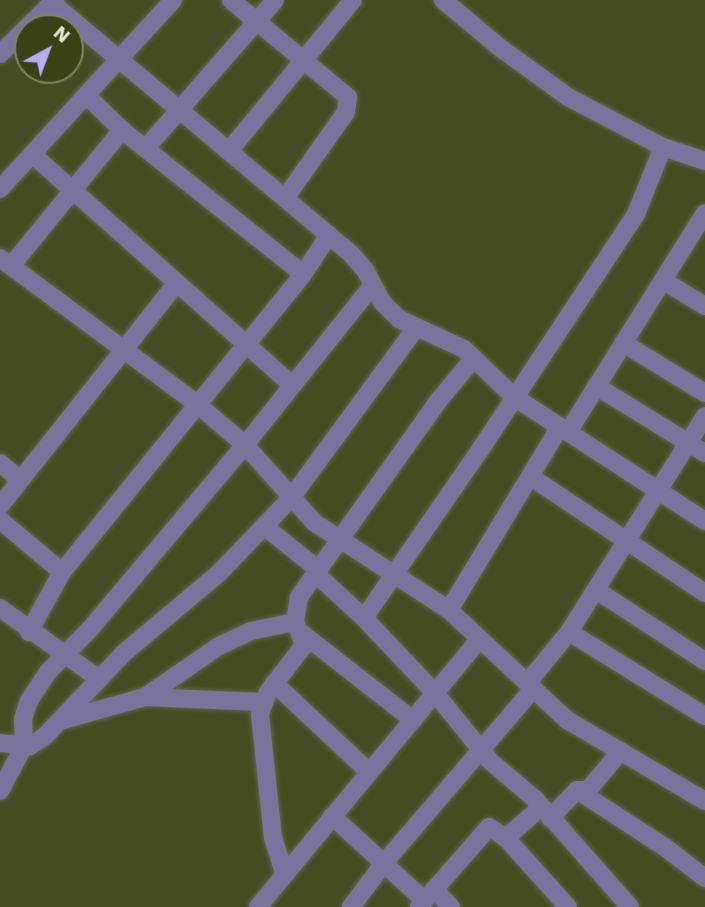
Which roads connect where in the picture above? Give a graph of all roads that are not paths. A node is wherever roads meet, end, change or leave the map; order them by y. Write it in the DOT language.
graph roads {
  1 [pos="173,0"];
  2 [pos="231,0"];
  3 [pos="275,0"];
  4 [pos="353,0"];
  5 [pos="443,0"];
  6 [pos="54,1"];
  7 [pos="255,20"];
  8 [pos="0,54"];
  9 [pos="120,58"];
  10 [pos="304,62"];
  11 [pos="87,96"];
  12 [pos="179,109"];
  13 [pos="122,130"];
  14 [pos="663,146"];
  15 [pos="146,148"];
  16 [pos="229,151"];
  17 [pos="33,155"];
  18 [pos="704,159"];
  19 [pos="0,189"];
  20 [pos="73,190"];
  21 [pos="285,198"];
  22 [pos="702,224"];
  23 [pos="329,235"];
  24 [pos="6,262"];
  25 [pos="303,274"];
  26 [pos="664,281"];
  27 [pos="176,284"];
  28 [pos="372,286"];
  29 [pos="705,306"];
  30 [pos="415,328"];
  31 [pos="623,343"];
  32 [pos="246,345"];
  33 [pos="123,350"];
  34 [pos="473,359"];
  35 [pos="292,386"];
  36 [pos="596,386"];
  37 [pos="705,393"];
  38 [pos="514,397"];
  39 [pos="197,404"];
  40 [pos="705,416"];
  41 [pos="564,429"];
  42 [pos="689,441"];
  43 [pos="245,445"];
  44 [pos="705,453"];
  45 [pos="0,463"];
  46 [pos="531,477"];
  47 [pos="20,480"];
  48 [pos="656,489"];
  49 [pos="291,498"];
  50 [pos="0,506"];
  51 [pos="0,520"];
  52 [pos="705,521"];
  53 [pos="264,526"];
  54 [pos="343,538"];
  55 [pos="625,542"];
  56 [pos="62,572"];
  57 [pos="318,572"];
  58 [pos="396,574"];
  59 [pos="596,590"];
  60 [pos="705,593"];
  61 [pos="0,608"];
  62 [pos="449,610"];
  63 [pos="364,618"];
  64 [pos="297,626"];
  65 [pos="29,632"];
  66 [pos="569,632"];
  67 [pos="480,639"];
  68 [pos="64,655"];
  69 [pos="705,661"];
  70 [pos="99,680"];
  71 [pos="274,683"];
  72 [pos="531,685"];
  73 [pos="435,693"];
  74 [pos="145,697"];
  75 [pos="262,702"];
  76 [pos="705,716"];
  77 [pos="63,720"];
  78 [pos="413,720"];
  79 [pos="0,743"];
  80 [pos="24,746"];
  81 [pos="482,748"];
  82 [pos="621,751"];
  83 [pos="369,772"];
  84 [pos="577,790"];
  85 [pos="0,791"];
  86 [pos="705,801"];
  87 [pos="546,813"];
  88 [pos="332,816"];
  89 [pos="506,838"];
  90 [pos="384,863"];
  91 [pos="284,873"];
  92 [pos="705,878"];
  93 [pos="426,899"];
  94 [pos="258,907"];
  95 [pos="351,907"];
  96 [pos="451,907"];
  97 [pos="568,907"];
  98 [pos="630,907"];
  1 -- 9 [label="street"];
  2 -- 7 [label="street"];
  3 -- 7 [label="street"];
  4 -- 10 [label="street"];
  5 -- 14 [label="street"];
  6 -- 8 [label="street"];
  6 -- 9 [label="street"];
  7 -- 10 [label="street"];
  7 -- 12 [label="street"];
  9 -- 11 [label="street"];
  9 -- 12 [label="street"];
  10 -- 16 [label="street"];
  10 -- 21 [label="street"];
  11 -- 13 [label="street"];
  11 -- 17 [label="street"];
  12 -- 15 [label="street"];
  12 -- 16 [label="street"];
  13 -- 15 [label="street"];
  13 -- 20 [label="street"];
  14 -- 18 [label="street"];
  14 -- 38 [label="street"];
  15 -- 25 [label="street"];
  16 -- 21 [label="street"];
  17 -- 19 [label="street"];
  17 -- 20 [label="street"];
  20 -- 24 [label="street"];
  20 -- 27 [label="street"];
  21 -- 23 [label="street"];
  22 -- 26 [label="street"];
  23 -- 25 [label="street"];
  23 -- 28 [label="street"];
  24 -- 33 [label="street"];
  25 -- 32 [label="street"];
  26 -- 29 [label="street"];
  26 -- 31 [label="street"];
  27 -- 32 [label="street"];
  27 -- 33 [label="street"];
  28 -- 30 [label="street"];
  28 -- 35 [label="street"];
  30 -- 34 [label="street"];
  30 -- 49 [label="street"];
  31 -- 36 [label="street"];
  31 -- 37 [label="street"];
  32 -- 35 [label="street"];
  32 -- 39 [label="street"];
  33 -- 39 [label="street"];
  33 -- 47 [label="street"];
  34 -- 38 [label="street"];
  34 -- 54 [label="street"];
  35 -- 43 [label="street"];
  36 -- 41 [label="street"];
  36 -- 42 [label="street"];
  38 -- 41 [label="street"];
  38 -- 58 [label="street"];
  39 -- 43 [label="street"];
  39 -- 56 [label="street"];
  40 -- 42 [label="street"];
  41 -- 46 [label="street"];
  41 -- 48 [label="street"];
  42 -- 44 [label="street"];
  42 -- 48 [label="street"];
  43 -- 49 [label="street"];
  43 -- 68 [label="street"];
  45 -- 47 [label="street"];
  46 -- 55 [label="street"];
  46 -- 62 [label="street"];
  47 -- 50 [label="street"];
  48 -- 52 [label="street"];
  48 -- 55 [label="street"];
  49 -- 53 [label="street"];
  49 -- 54 [label="street"];
  51 -- 56 [label="street"];
  53 -- 57 [label="street"];
  53 -- 70 [label="street"];
  54 -- 57 [label="street"];
  54 -- 58 [label="street"];
  55 -- 59 [label="street"];
  55 -- 60 [label="street"];
  56 -- 65 [label="street"];
  57 -- 63 [label="street"];
  57 -- 64 [label="street"];
  58 -- 62 [label="street"];
  58 -- 63 [label="street"];
  59 -- 66 [label="street"];
  59 -- 69 [label="street"];
  61 -- 65 [label="street"];
  62 -- 67 [label="street"];
  63 -- 73 [label="street"];
  64 -- 71 [label="street"];
  64 -- 74 [label="street"];
  64 -- 78 [label="street"];
  65 -- 68 [label="street"];
  66 -- 72 [label="street"];
  66 -- 76 [label="street"];
  67 -- 72 [label="street"];
  67 -- 73 [label="street"];
  68 -- 70 [label="street"];
  68 -- 80 [label="street"];
  70 -- 77 [label="street"];
  71 -- 75 [label="street"];
  71 -- 83 [label="street"];
  72 -- 81 [label="street"];
  72 -- 82 [label="street"];
  73 -- 78 [label="street"];
  73 -- 81 [label="street"];
  74 -- 75 [label="street"];
  74 -- 77 [label="street"];
  75 -- 91 [label="street"];
  77 -- 80 [label="street"];
  78 -- 83 [label="street"];
  79 -- 80 [label="street"];
  80 -- 85 [label="street"];
  81 -- 87 [label="street"];
  81 -- 90 [label="street"];
  82 -- 84 [label="street"];
  82 -- 86 [label="street"];
  83 -- 88 [label="street"];
  84 -- 87 [label="street"];
  84 -- 92 [label="street"];
  87 -- 89 [label="street"];
  87 -- 98 [label="street"];
  88 -- 90 [label="street"];
  88 -- 91 [label="street"];
  89 -- 93 [label="street"];
  89 -- 97 [label="street"];
  90 -- 93 [label="street"];
  90 -- 95 [label="street"];
  91 -- 94 [label="street"];
  93 -- 96 [label="street"];
}
